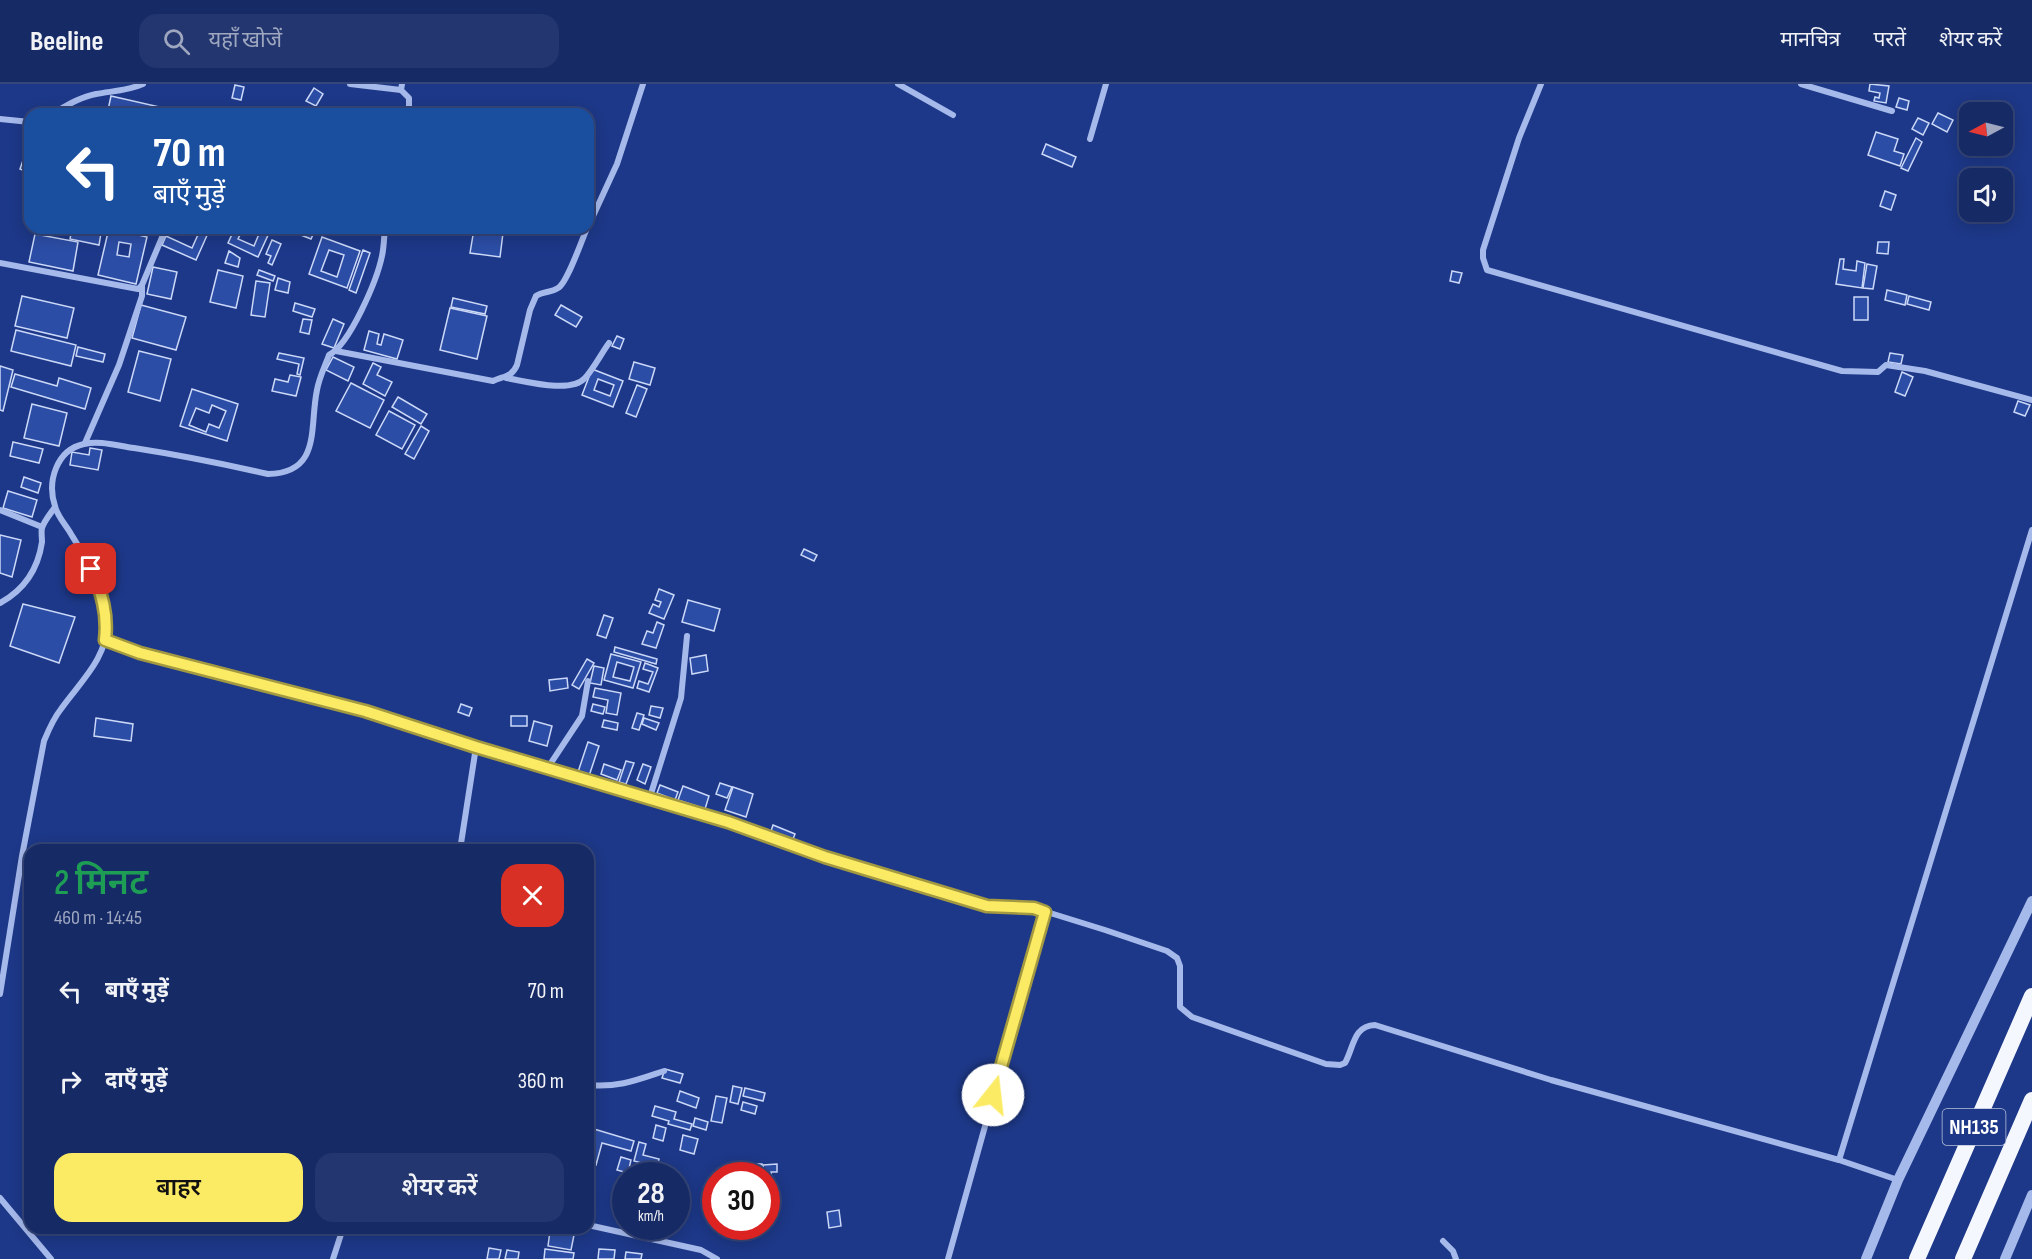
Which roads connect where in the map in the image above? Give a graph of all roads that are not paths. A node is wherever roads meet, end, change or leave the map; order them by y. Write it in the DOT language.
graph roads {
  1 [pos="143,84"];
  2 [pos="350,84"];
  3 [pos="643,84"];
  4 [pos="898,84"];
  5 [pos="1106,84"];
  6 [pos="1541,84"];
  7 [pos="1801,84"];
  8 [pos="402,87"];
  9 [pos="63,108"];
  10 [pos="410,108"];
  11 [pos="1892,111"];
  12 [pos="953,115"];
  13 [pos="0,119"];
  14 [pos="24,121"];
  15 [pos="1090,139"];
  16 [pos="594,214"];
  17 [pos="163,234"];
  18 [pos="385,234"];
  19 [pos="585,234"];
  20 [pos="0,263"];
  21 [pos="142,285"];
  22 [pos="609,343"];
  23 [pos="336,351"];
  24 [pos="504,378"];
  25 [pos="2032,400"];
  26 [pos="85,443"];
  27 [pos="55,507"];
  28 [pos="0,510"];
  29 [pos="42,527"];
  30 [pos="2032,530"];
  31 [pos="0,603"];
  32 [pos="687,636"];
  33 [pos="105,640"];
  34 [pos="588,681"];
  35 [pos="476,747"];
  36 [pos="547,769"];
  37 [pos="649,800"];
  38 [pos="24,844"];
  39 [pos="461,844"];
  40 [pos="24,846"];
  41 [pos="2032,901"];
  42 [pos="1045,912"];
  43 [pos="0,994"];
  44 [pos="2032,996"];
  45 [pos="664,1071"];
  46 [pos="594,1085"];
  47 [pos="2032,1100"];
  48 [pos="1839,1160"];
  49 [pos="1898,1180"];
  50 [pos="2032,1195"];
  51 [pos="0,1197"];
  52 [pos="24,1226"];
  53 [pos="594,1226"];
  54 [pos="30,1234"];
  55 [pos="341,1234"];
  56 [pos="1443,1241"];
  57 [pos="51,1259"];
  58 [pos="333,1259"];
  59 [pos="717,1259"];
  60 [pos="948,1259"];
  61 [pos="1456,1259"];
  62 [pos="1866,1259"];
  63 [pos="1917,1259"];
  64 [pos="1964,1259"];
  65 [pos="2005,1259"];
  1 -- 9 [label="street"];
  2 -- 8 [label="street"];
  3 -- 16 [label="street"];
  4 -- 12 [label="street"];
  5 -- 15 [label="street"];
  6 -- 25 [label="street"];
  7 -- 11 [label="street"];
  8 -- 10 [label="street"];
  13 -- 14 [label="street"];
  17 -- 21 [label="street"];
  18 -- 23 [label="street"];
  19 -- 24 [label="street"];
  20 -- 21 [label="street"];
  21 -- 26 [label="street"];
  22 -- 24 [label="street"];
  23 -- 24 [label="street"];
  23 -- 26 [label="street"];
  26 -- 27 [label="street"];
  27 -- 29 [label="street"];
  27 -- 33 [label="street"];
  28 -- 29 [label="street"];
  29 -- 31 [label="street"];
  30 -- 48 [label="street"];
  32 -- 37 [label="street"];
  33 -- 35 [label="street"];
  33 -- 38 [label="street"];
  34 -- 36 [label="street"];
  35 -- 36 [label="street"];
  35 -- 39 [label="street"];
  36 -- 37 [label="street"];
  37 -- 42 [label="street"];
  40 -- 43 [label="street"];
  41 -- 49 [label="street"];
  42 -- 48 [label="street"];
  42 -- 60 [label="street"];
  44 -- 63 [label="highway, NH135"];
  45 -- 46 [label="street"];
  47 -- 64 [label="highway, NH135"];
  48 -- 49 [label="street"];
  49 -- 62 [label="street"];
  50 -- 65 [label="street"];
  51 -- 52 [label="street"];
  53 -- 59 [label="street"];
  54 -- 57 [label="street"];
  55 -- 58 [label="street"];
  56 -- 61 [label="street"];
}
